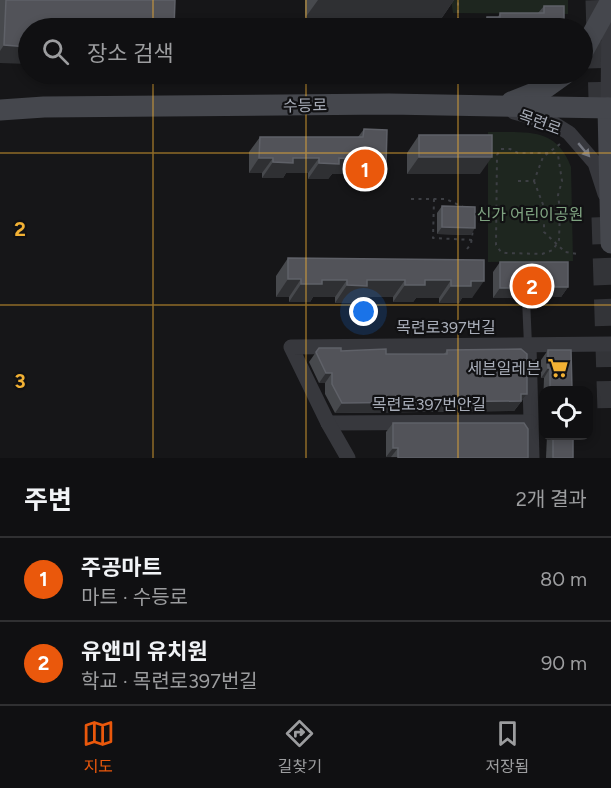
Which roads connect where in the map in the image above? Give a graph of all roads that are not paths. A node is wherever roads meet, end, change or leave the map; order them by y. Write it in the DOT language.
graph roads {
  1 [pos="609,4"];
  2 [pos="593,33"];
  3 [pos="551,84"];
  4 [pos="0,99"];
  5 [pos="44,107"];
  6 [pos="496,107"];
  7 [pos="610,108"];
  8 [pos="0,110"];
  9 [pos="610,206"];
  10 [pos="611,243"];
  11 [pos="526,298"];
  12 [pos="611,344"];
  13 [pos="529,346"];
  14 [pos="530,422"];
  15 [pos="328,423"];
  16 [pos="348,458"];
  17 [pos="532,458"];
  1 -- 2 [label="street"];
  1 -- 7 [label="street"];
  3 -- 6 [label="street"];
  4 -- 5 [label="street"];
  5 -- 6 [label="street, 수등로"];
  5 -- 8 [label="street, 수등로"];
  6 -- 7 [label="street, 수등로"];
  6 -- 9 [label="street, 목련로, one-way"];
  7 -- 9 [label="street, 목련로"];
  9 -- 10 [label="street, 목련로"];
  11 -- 13 [label="lane"];
  12 -- 13 [label="street, 목련로397번길"];
  13 -- 14 [label="street"];
  13 -- 15 [label="street, 목련로397번길"];
  14 -- 15 [label="street, 목련로397번안길"];
  14 -- 17 [label="street"];
  15 -- 16 [label="street"];
}
